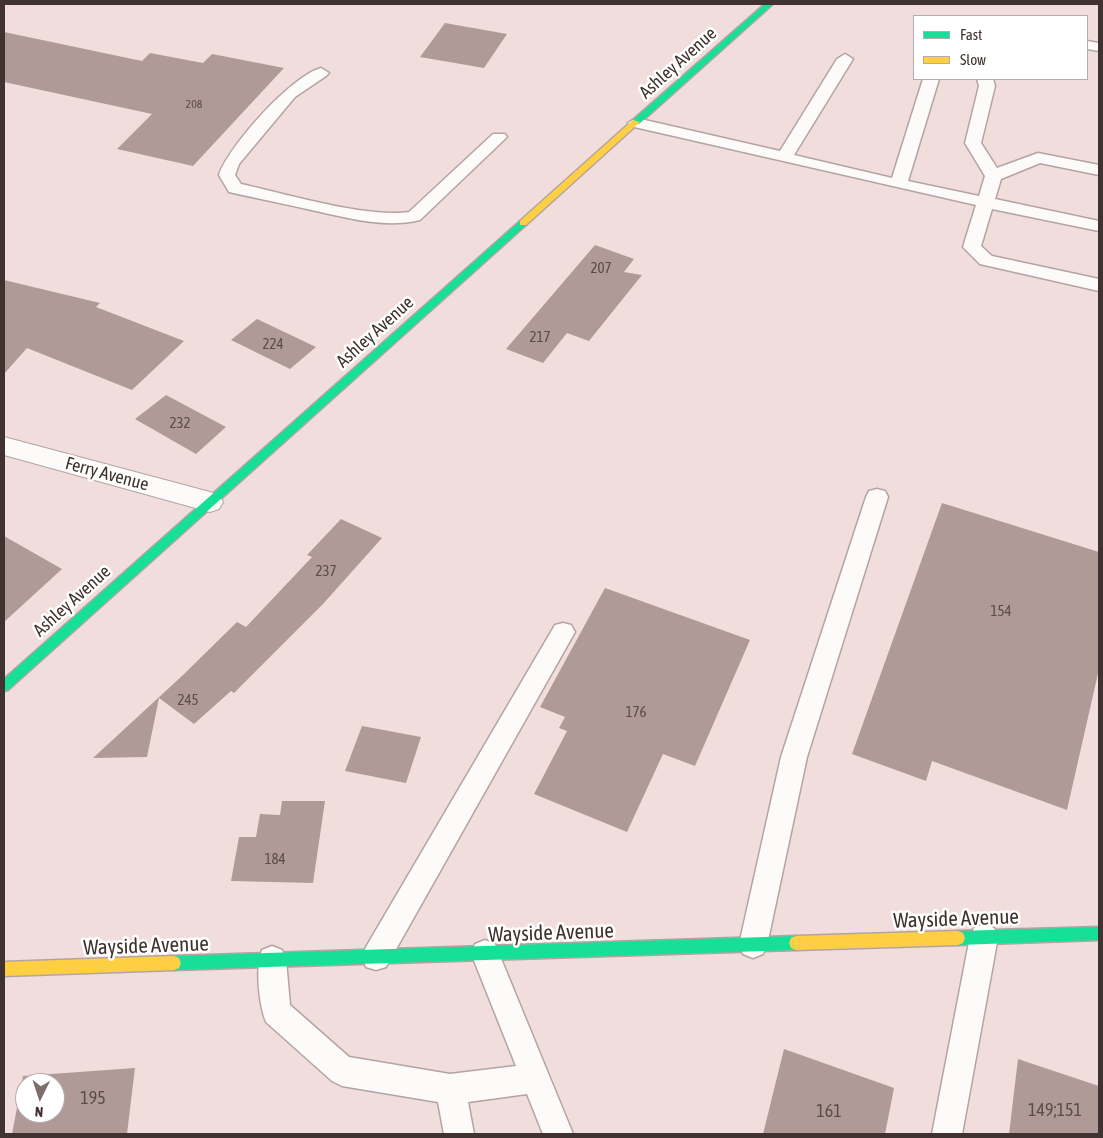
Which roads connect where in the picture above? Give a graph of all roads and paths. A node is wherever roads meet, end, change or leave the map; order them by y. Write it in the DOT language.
graph roads {
  1 [pos="769,4"];
  2 [pos="846,59"];
  3 [pos="321,73"];
  4 [pos="931,80"];
  5 [pos="985,80"];
  6 [pos="636,123"];
  7 [pos="499,137"];
  8 [pos="784,158"];
  9 [pos="1099,170"];
  10 [pos="993,176"];
  11 [pos="898,184"];
  12 [pos="985,201"];
  13 [pos="1099,226"];
  14 [pos="1099,285"];
  15 [pos="4,446"];
  16 [pos="877,497"];
  17 [pos="210,502"];
  18 [pos="563,632"];
  19 [pos="4,686"];
  20 [pos="1099,933"];
  21 [pos="984,937"];
  22 [pos="754,945"];
  23 [pos="485,954"];
  24 [pos="376,957"];
  25 [pos="272,960"];
  26 [pos="4,969"];
  27 [pos="535,1078"];
  28 [pos="450,1089"];
  29 [pos="459,1134"];
  30 [pos="558,1134"];
  31 [pos="947,1134"];
  1 -- 6 [label="street, Ashley Avenue"];
  2 -- 8 [label="lane"];
  3 -- 7 [label="lane"];
  4 -- 11 [label="lane"];
  5 -- 10 [label="lane"];
  6 -- 8 [label="lane"];
  6 -- 17 [label="street, Ashley Avenue"];
  8 -- 11 [label="lane"];
  9 -- 10 [label="lane"];
  10 -- 12 [label="lane"];
  11 -- 12 [label="lane"];
  12 -- 13 [label="lane"];
  12 -- 14 [label="lane"];
  15 -- 17 [label="street, Ferry Avenue"];
  16 -- 22 [label="lane"];
  17 -- 19 [label="street, Ashley Avenue"];
  18 -- 24 [label="lane"];
  20 -- 21 [label="street, Wayside Avenue"];
  21 -- 22 [label="street, Wayside Avenue"];
  21 -- 31 [label="lane"];
  22 -- 23 [label="street, Wayside Avenue"];
  23 -- 24 [label="street, Wayside Avenue"];
  23 -- 27 [label="lane"];
  24 -- 25 [label="street, Wayside Avenue"];
  25 -- 26 [label="street, Wayside Avenue"];
  25 -- 28 [label="lane"];
  27 -- 28 [label="lane"];
  27 -- 30 [label="lane"];
  28 -- 29 [label="lane"];
}
